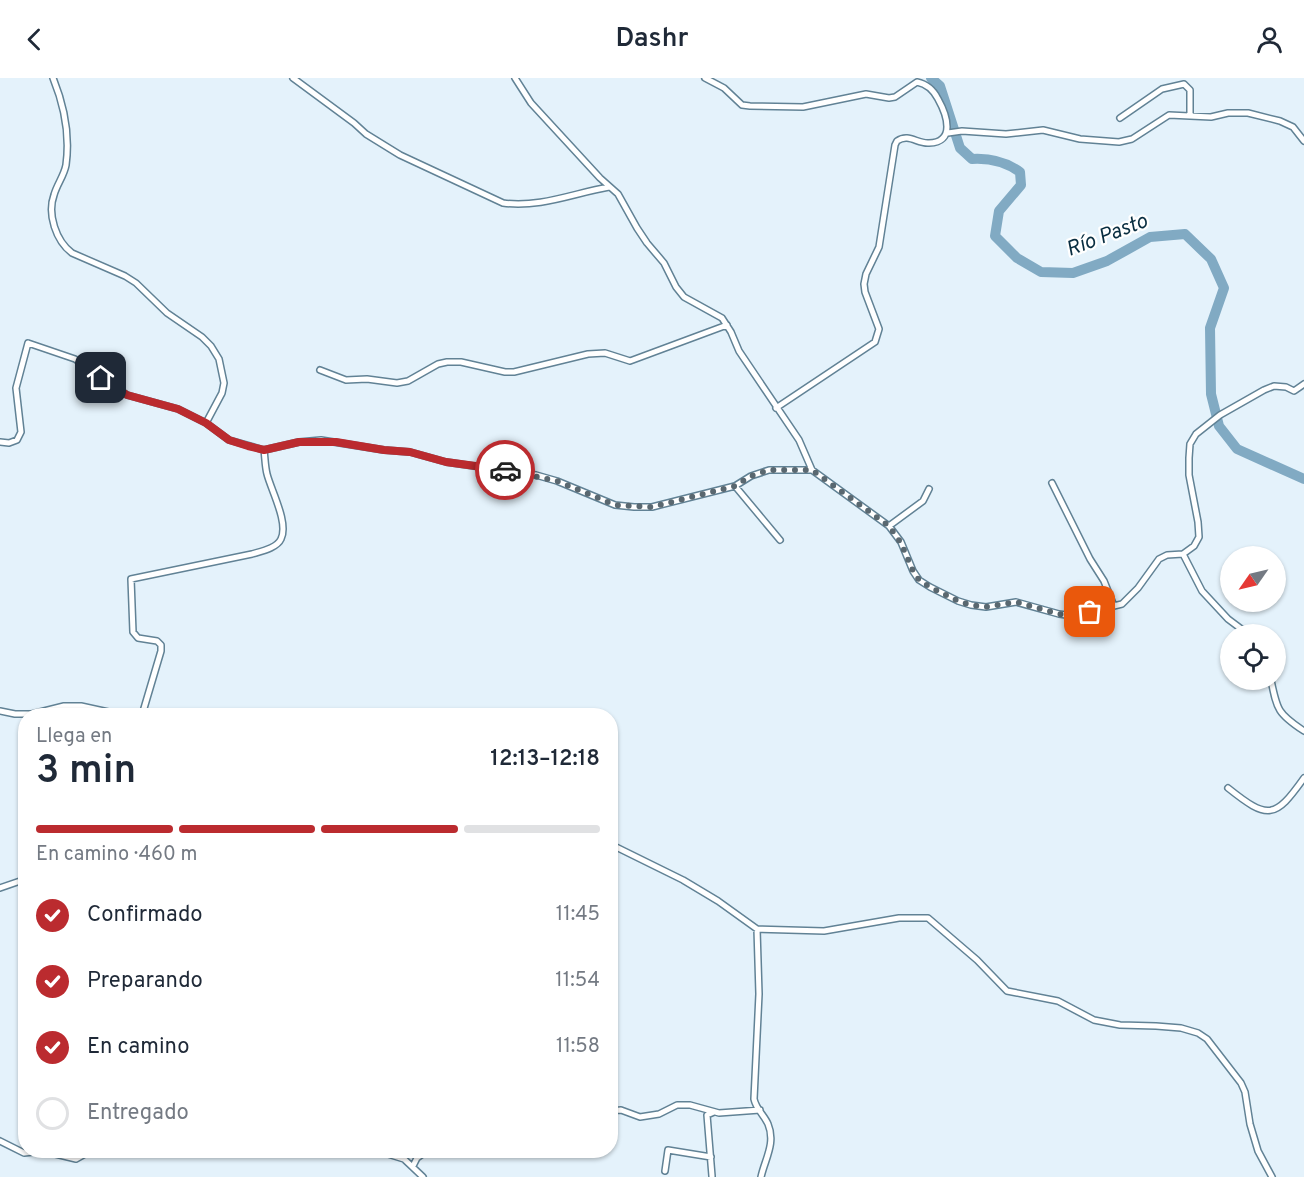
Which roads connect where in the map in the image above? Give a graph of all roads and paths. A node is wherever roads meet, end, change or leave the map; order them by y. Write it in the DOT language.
graph roads {
  1 [pos="53,78"];
  2 [pos="293,78"];
  3 [pos="515,78"];
  4 [pos="705,78"];
  5 [pos="919,80"];
  6 [pos="1190,116"];
  7 [pos="1120,118"];
  8 [pos="950,132"];
  9 [pos="1304,141"];
  10 [pos="609,186"];
  11 [pos="727,325"];
  12 [pos="320,370"];
  13 [pos="1304,384"];
  14 [pos="776,408"];
  15 [pos="206,423"];
  16 [pos="0,442"];
  17 [pos="264,450"];
  18 [pos="812,470"];
  19 [pos="1052,483"];
  20 [pos="735,486"];
  21 [pos="929,489"];
  22 [pos="889,526"];
  23 [pos="780,540"];
  24 [pos="1183,554"];
  25 [pos="1114,606"];
  26 [pos="1235,624"];
  27 [pos="1274,690"];
  28 [pos="56,708"];
  29 [pos="90,708"];
  30 [pos="145,708"];
  31 [pos="0,711"];
  32 [pos="18,714"];
  33 [pos="1304,731"];
  34 [pos="1304,778"];
  35 [pos="1228,788"];
  36 [pos="618,848"];
  37 [pos="18,882"];
  38 [pos="0,888"];
  39 [pos="757,929"];
  40 [pos="618,1110"];
  41 [pos="760,1110"];
  42 [pos="714,1112"];
  43 [pos="0,1141"];
  44 [pos="18,1150"];
  45 [pos="711,1157"];
  46 [pos="398,1158"];
  47 [pos="418,1158"];
  48 [pos="413,1166"];
  49 [pos="666,1171"];
  50 [pos="712,1176"];
  51 [pos="423,1177"];
  52 [pos="761,1177"];
  53 [pos="1272,1177"];
  1 -- 15 [label="street"];
  2 -- 10 [label="street"];
  3 -- 10 [label="street"];
  4 -- 5 [label="street"];
  5 -- 8 [label="street"];
  6 -- 7 [label="street"];
  6 -- 8 [label="street"];
  6 -- 9 [label="street"];
  8 -- 14 [label="street"];
  10 -- 11 [label="street"];
  11 -- 12 [label="street"];
  11 -- 14 [label="street"];
  13 -- 24 [label="street"];
  14 -- 18 [label="street"];
  15 -- 16 [label="street"];
  15 -- 17 [label="street"];
  17 -- 20 [label="street"];
  17 -- 30 [label="street"];
  18 -- 20 [label="street"];
  18 -- 22 [label="street"];
  19 -- 25 [label="street"];
  20 -- 23 [label="street"];
  21 -- 22 [label="street"];
  22 -- 25 [label="street"];
  24 -- 25 [label="street"];
  24 -- 26 [label="street"];
  27 -- 33 [label="street"];
  28 -- 29 [label="street"];
  31 -- 32 [label="street"];
  34 -- 35 [label="street"];
  36 -- 39 [label="street"];
  37 -- 38 [label="street"];
  39 -- 41 [label="street"];
  39 -- 53 [label="street"];
  40 -- 42 [label="street"];
  41 -- 42 [label="street"];
  41 -- 52 [label="street"];
  42 -- 45 [label="street"];
  43 -- 44 [label="street"];
  45 -- 49 [label="street"];
  45 -- 50 [label="street"];
  46 -- 48 [label="street"];
  47 -- 48 [label="street"];
  48 -- 51 [label="street"];
}
